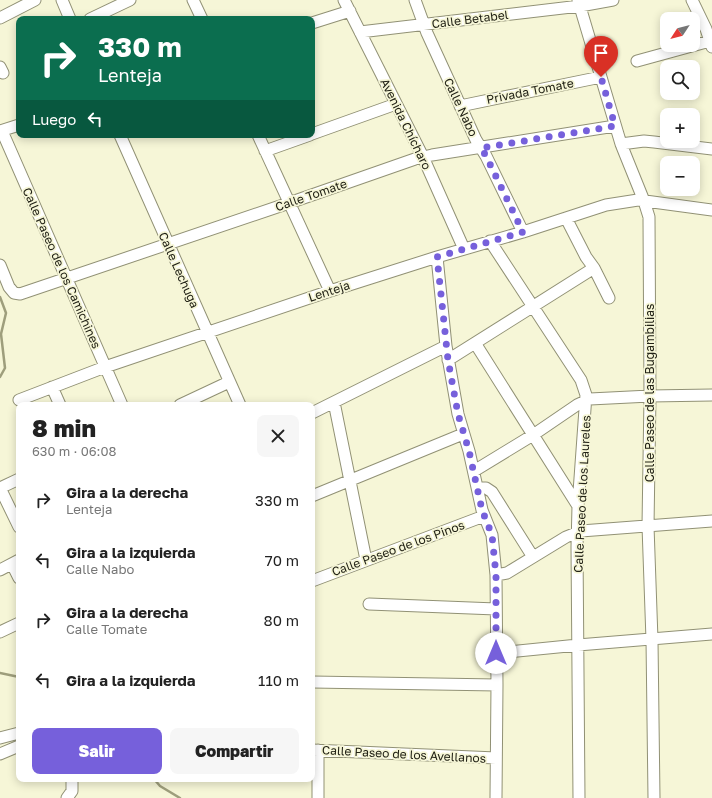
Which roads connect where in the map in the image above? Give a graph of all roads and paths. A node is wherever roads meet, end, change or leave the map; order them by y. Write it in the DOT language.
graph roads {
  1 [pos="35,0"];
  2 [pos="62,0"];
  3 [pos="130,0"];
  4 [pos="193,0"];
  5 [pos="344,0"];
  6 [pos="415,0"];
  7 [pos="613,0"];
  8 [pos="692,0"];
  9 [pos="579,3"];
  10 [pos="350,11"];
  11 [pos="69,16"];
  12 [pos="96,16"];
  13 [pos="201,16"];
  14 [pos="0,18"];
  15 [pos="315,22"];
  16 [pos="424,25"];
  17 [pos="360,32"];
  18 [pos="711,44"];
  19 [pos="637,61"];
  20 [pos="601,77"];
  21 [pos="396,104"];
  22 [pos="460,106"];
  23 [pos="16,126"];
  24 [pos="615,126"];
  25 [pos="1,131"];
  26 [pos="315,134"];
  27 [pos="121,138"];
  28 [pos="260,138"];
  29 [pos="303,138"];
  30 [pos="621,144"];
  31 [pos="481,148"];
  32 [pos="712,149"];
  33 [pos="266,151"];
  34 [pos="423,157"];
  35 [pos="644,201"];
  36 [pos="289,203"];
  37 [pos="712,210"];
  38 [pos="566,218"];
  39 [pos="523,232"];
  40 [pos="490,241"];
  41 [pos="168,244"];
  42 [pos="464,249"];
  43 [pos="437,257"];
  44 [pos="0,265"];
  45 [pos="594,268"];
  46 [pos="67,279"];
  47 [pos="330,291"];
  48 [pos="609,298"];
  49 [pos="533,306"];
  50 [pos="208,333"];
  51 [pos="475,343"];
  52 [pos="446,346"];
  53 [pos="448,360"];
  54 [pos="105,367"];
  55 [pos="229,382"];
  56 [pos="52,387"];
  57 [pos="712,395"];
  58 [pos="650,396"];
  59 [pos="19,400"];
  60 [pos="587,400"];
  61 [pos="59,402"];
  62 [pos="121,402"];
  63 [pos="186,402"];
  64 [pos="239,402"];
  65 [pos="334,402"];
  66 [pos="315,412"];
  67 [pos="463,434"];
  68 [pos="533,435"];
  69 [pos="474,471"];
  70 [pos="16,480"];
  71 [pos="351,480"];
  72 [pos="0,488"];
  73 [pos="478,488"];
  74 [pos="315,495"];
  75 [pos="578,506"];
  76 [pos="484,516"];
  77 [pos="16,521"];
  78 [pos="712,521"];
  79 [pos="648,526"];
  80 [pos="577,532"];
  81 [pos="533,558"];
  82 [pos="366,560"];
  83 [pos="16,562"];
  84 [pos="0,570"];
  85 [pos="496,575"];
  86 [pos="315,580"];
  87 [pos="369,604"];
  88 [pos="496,609"];
  89 [pos="16,624"];
  90 [pos="0,632"];
  91 [pos="712,634"];
  92 [pos="652,640"];
  93 [pos="578,645"];
  94 [pos="496,653"];
  95 [pos="315,682"];
  96 [pos="497,685"];
  97 [pos="16,734"];
  98 [pos="0,738"];
  99 [pos="16,747"];
  100 [pos="315,750"];
  101 [pos="0,754"];
  102 [pos="496,758"];
  103 [pos="72,782"];
  104 [pos="67,798"];
  105 [pos="318,798"];
  106 [pos="496,798"];
  107 [pos="579,798"];
  108 [pos="654,798"];
  1 -- 14 [label="street"];
  2 -- 11 [label="street"];
  3 -- 12 [label="street"];
  4 -- 13 [label="street"];
  5 -- 10 [label="street, Avenida Chícharo"];
  6 -- 16 [label="street, Calle Nabo"];
  7 -- 9 [label="street, Calle Betabel"];
  8 -- 18 [label="street"];
  9 -- 16 [label="street, Calle Betabel"];
  9 -- 20 [label="street, Calle Paseo de las Bugambilias"];
  10 -- 15 [label="street"];
  10 -- 17 [label="street, Avenida Chícharo"];
  16 -- 17 [label="street, Calle Betabel"];
  16 -- 22 [label="street, Calle Nabo"];
  17 -- 21 [label="street, Avenida Chícharo"];
  18 -- 19 [label="street"];
  20 -- 22 [label="street, Privada Tomate"];
  20 -- 24 [label="street, Calle Paseo de las Bugambilias"];
  21 -- 26 [label="street"];
  21 -- 34 [label="street, Avenida Chícharo"];
  22 -- 31 [label="street, Calle Nabo"];
  23 -- 25 [label="street"];
  24 -- 30 [label="street, Calle Paseo de las Bugambilias"];
  24 -- 31 [label="street, Calle Tomate"];
  25 -- 46 [label="street, Calle Paseo de los Camichines"];
  27 -- 41 [label="street, Calle Lechuga"];
  28 -- 33 [label="street"];
  29 -- 33 [label="street"];
  30 -- 32 [label="street"];
  30 -- 35 [label="street, Calle Paseo de las Bugambilias"];
  31 -- 34 [label="street, Calle Tomate"];
  31 -- 39 [label="street, Calle Nabo"];
  33 -- 36 [label="street"];
  34 -- 36 [label="street, Calle Tomate"];
  34 -- 42 [label="street, Avenida Chícharo"];
  35 -- 37 [label="street, Lenteja"];
  35 -- 38 [label="street, Lenteja"];
  35 -- 58 [label="street, Calle Paseo de las Bugambilias"];
  36 -- 41 [label="street, Calle Tomate"];
  36 -- 47 [label="street"];
  38 -- 39 [label="street, Lenteja"];
  38 -- 45 [label="street"];
  39 -- 40 [label="street, Lenteja"];
  40 -- 42 [label="street, Lenteja"];
  40 -- 49 [label="street, Calle Paseo de los Laureles"];
  41 -- 46 [label="street, Calle Tomate"];
  41 -- 50 [label="street, Calle Lechuga"];
  42 -- 43 [label="street, Lenteja"];
  43 -- 47 [label="street, Lenteja"];
  43 -- 52 [label="street"];
  44 -- 46 [label="street, Calle Tomate"];
  45 -- 48 [label="street"];
  45 -- 49 [label="street"];
  46 -- 54 [label="street, Calle Paseo de los Camichines"];
  47 -- 50 [label="street, Lenteja"];
  49 -- 51 [label="street"];
  49 -- 60 [label="street, Calle Paseo de los Laureles"];
  50 -- 54 [label="street, Lenteja"];
  50 -- 55 [label="street, Calle Lechuga"];
  51 -- 53 [label="street"];
  51 -- 68 [label="street"];
  52 -- 53 [label="street"];
  52 -- 65 [label="street"];
  53 -- 67 [label="street"];
  54 -- 56 [label="street, Lenteja"];
  54 -- 62 [label="street, Calle Paseo de los Camichines"];
  55 -- 63 [label="street"];
  55 -- 64 [label="street, Calle Lechuga"];
  56 -- 59 [label="street, Lenteja"];
  56 -- 61 [label="street"];
  57 -- 58 [label="street"];
  58 -- 60 [label="street"];
  58 -- 79 [label="street, Calle Paseo de las Bugambilias"];
  60 -- 68 [label="street"];
  60 -- 75 [label="street, Calle Paseo de los Laureles"];
  65 -- 66 [label="street"];
  65 -- 71 [label="street"];
  67 -- 69 [label="street"];
  67 -- 71 [label="street"];
  68 -- 69 [label="street"];
  68 -- 75 [label="street"];
  69 -- 73 [label="street"];
  70 -- 72 [label="street"];
  71 -- 74 [label="street"];
  71 -- 82 [label="street"];
  72 -- 77 [label="street"];
  73 -- 76 [label="street"];
  73 -- 81 [label="street"];
  75 -- 80 [label="street, Calle Paseo de los Laureles"];
  76 -- 82 [label="street, Calle Paseo de los Pinos"];
  76 -- 85 [label="street"];
  78 -- 79 [label="street"];
  79 -- 80 [label="street"];
  79 -- 92 [label="street, Calle Paseo de las Bugambilias"];
  80 -- 81 [label="street"];
  80 -- 93 [label="street, Calle Paseo de los Laureles"];
  81 -- 85 [label="street"];
  82 -- 86 [label="street, Calle Paseo de los Pinos"];
  83 -- 84 [label="street"];
  85 -- 88 [label="street"];
  87 -- 88 [label="street"];
  88 -- 94 [label="street"];
  89 -- 90 [label="street"];
  91 -- 92 [label="street"];
  92 -- 93 [label="street"];
  92 -- 108 [label="street, Calle Paseo de las Bugambilias"];
  93 -- 94 [label="street"];
  93 -- 107 [label="street, Calle Paseo de los Laureles"];
  94 -- 96 [label="street"];
  95 -- 96 [label="street"];
  96 -- 102 [label="street"];
  97 -- 98 [label="street"];
  99 -- 101 [label="street"];
  100 -- 102 [label="street, Calle Paseo de los Avellanos"];
  100 -- 105 [label="street"];
  102 -- 106 [label="street"];
  103 -- 104 [label="street"];
}
